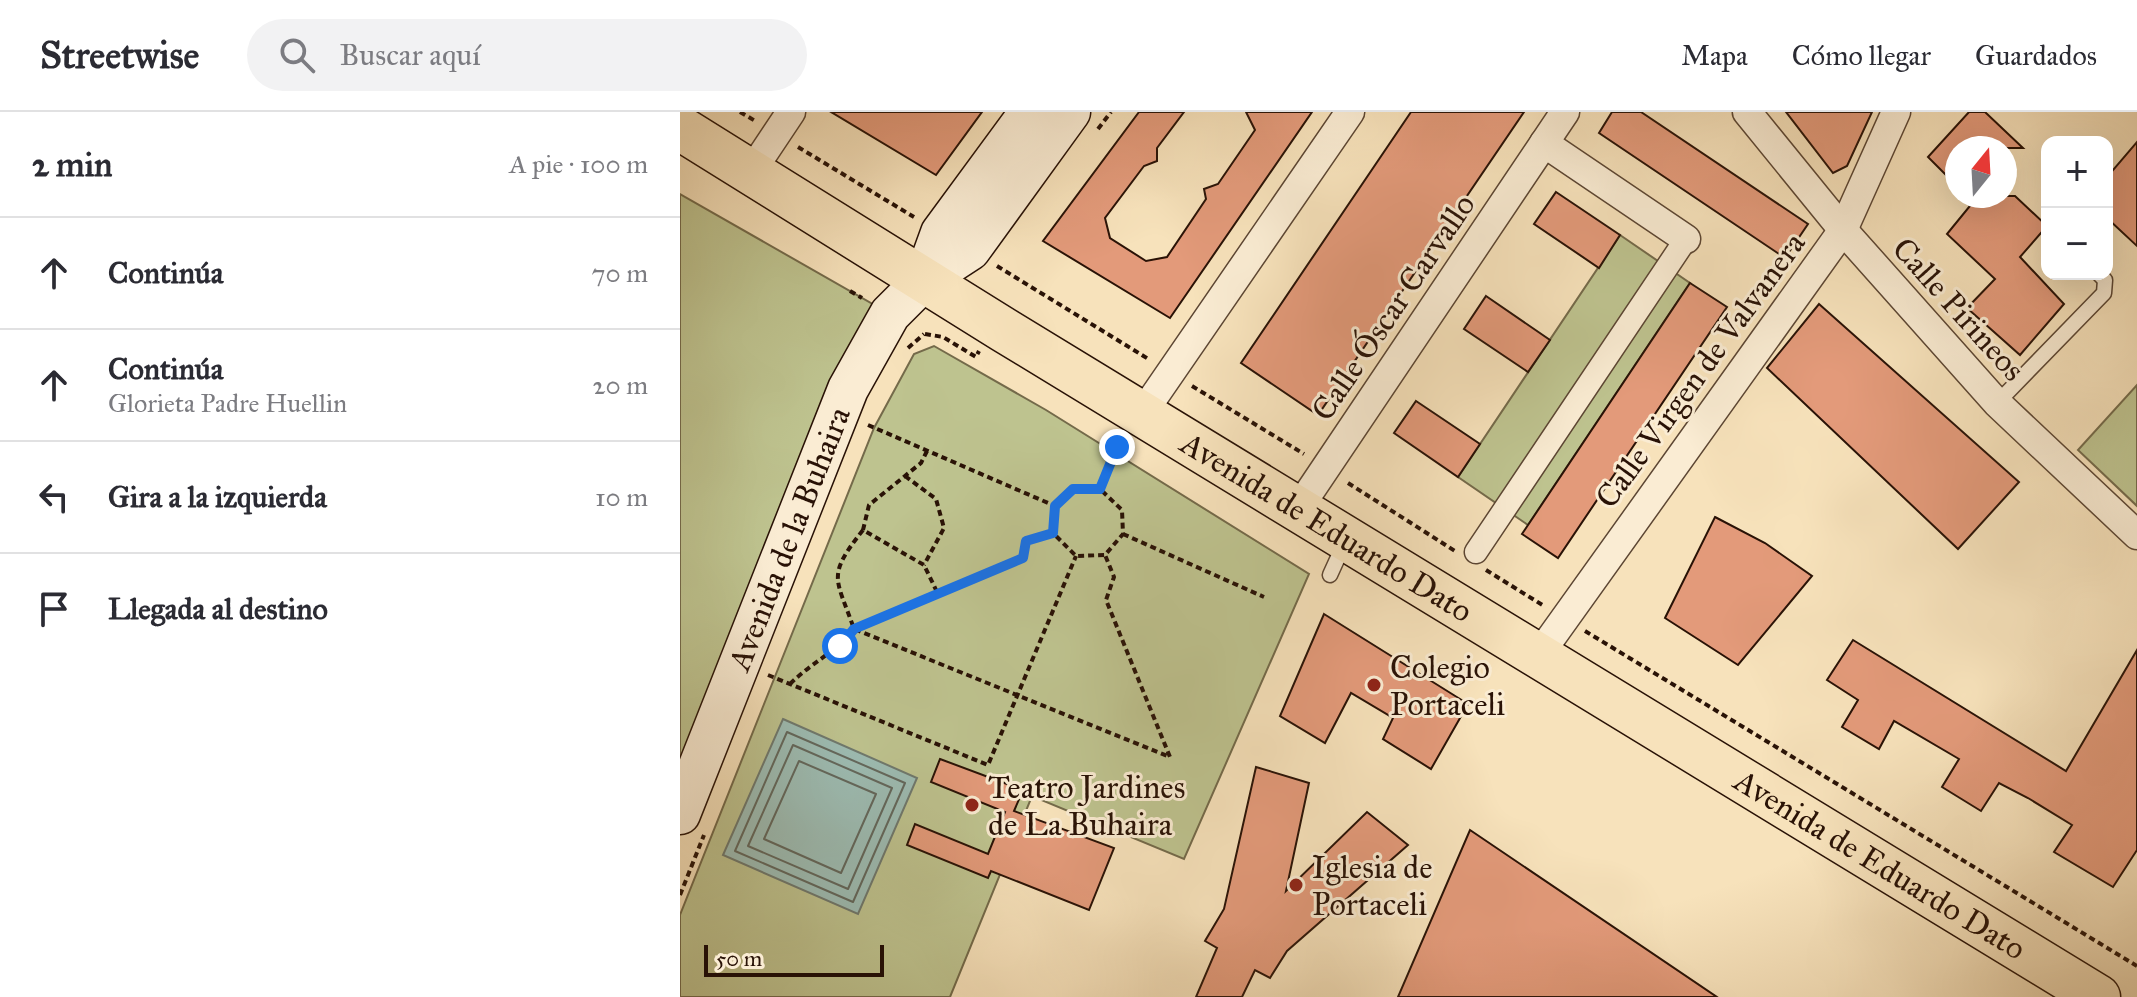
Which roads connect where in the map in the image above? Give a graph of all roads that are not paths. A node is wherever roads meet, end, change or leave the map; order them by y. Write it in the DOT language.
graph roads {
  1 [pos="791,112"];
  2 [pos="1030,112"];
  3 [pos="1070,112"];
  4 [pos="1350,112"];
  5 [pos="1565,112"];
  6 [pos="1747,112"];
  7 [pos="1896,112"];
  8 [pos="680,128"];
  9 [pos="1544,143"];
  10 [pos="751,172"];
  11 [pos="1843,230"];
  12 [pos="1686,239"];
  13 [pos="924,280"];
  14 [pos="2105,280"];
  15 [pos="1997,403"];
  16 [pos="1129,430"];
  17 [pos="1298,509"];
  18 [pos="2137,535"];
  19 [pos="1474,559"];
  20 [pos="1538,656"];
  21 [pos="680,814"];
  22 [pos="2098,997"];
  1 -- 10 [label="street"];
  2 -- 13 [label="main road, Avenida de la Buhaira"];
  3 -- 13 [label="main road, Avenida de la Buhaira"];
  4 -- 16 [label="street"];
  5 -- 9 [label="street, Calle Óscar Carvallo"];
  6 -- 11 [label="street, Calle Pirineos"];
  7 -- 11 [label="street, Calle Virgen de Valvanera"];
  8 -- 10 [label="main road, Avenida de Eduardo Dato"];
  9 -- 12 [label="street"];
  9 -- 17 [label="street, Calle Óscar Carvallo"];
  10 -- 13 [label="main road, Avenida de Eduardo Dato"];
  11 -- 15 [label="street, Calle Pirineos"];
  11 -- 20 [label="street, Calle Virgen de Valvanera"];
  12 -- 19 [label="street"];
  13 -- 16 [label="main road, Avenida de Eduardo Dato"];
  13 -- 21 [label="main road, Avenida de la Buhaira"];
  14 -- 15 [label="lane"];
  15 -- 18 [label="street, Calle Pirineos"];
  16 -- 17 [label="main road, Avenida de Eduardo Dato"];
  17 -- 20 [label="main road, Avenida de Eduardo Dato"];
  20 -- 22 [label="main road, Avenida de Eduardo Dato"];
}
